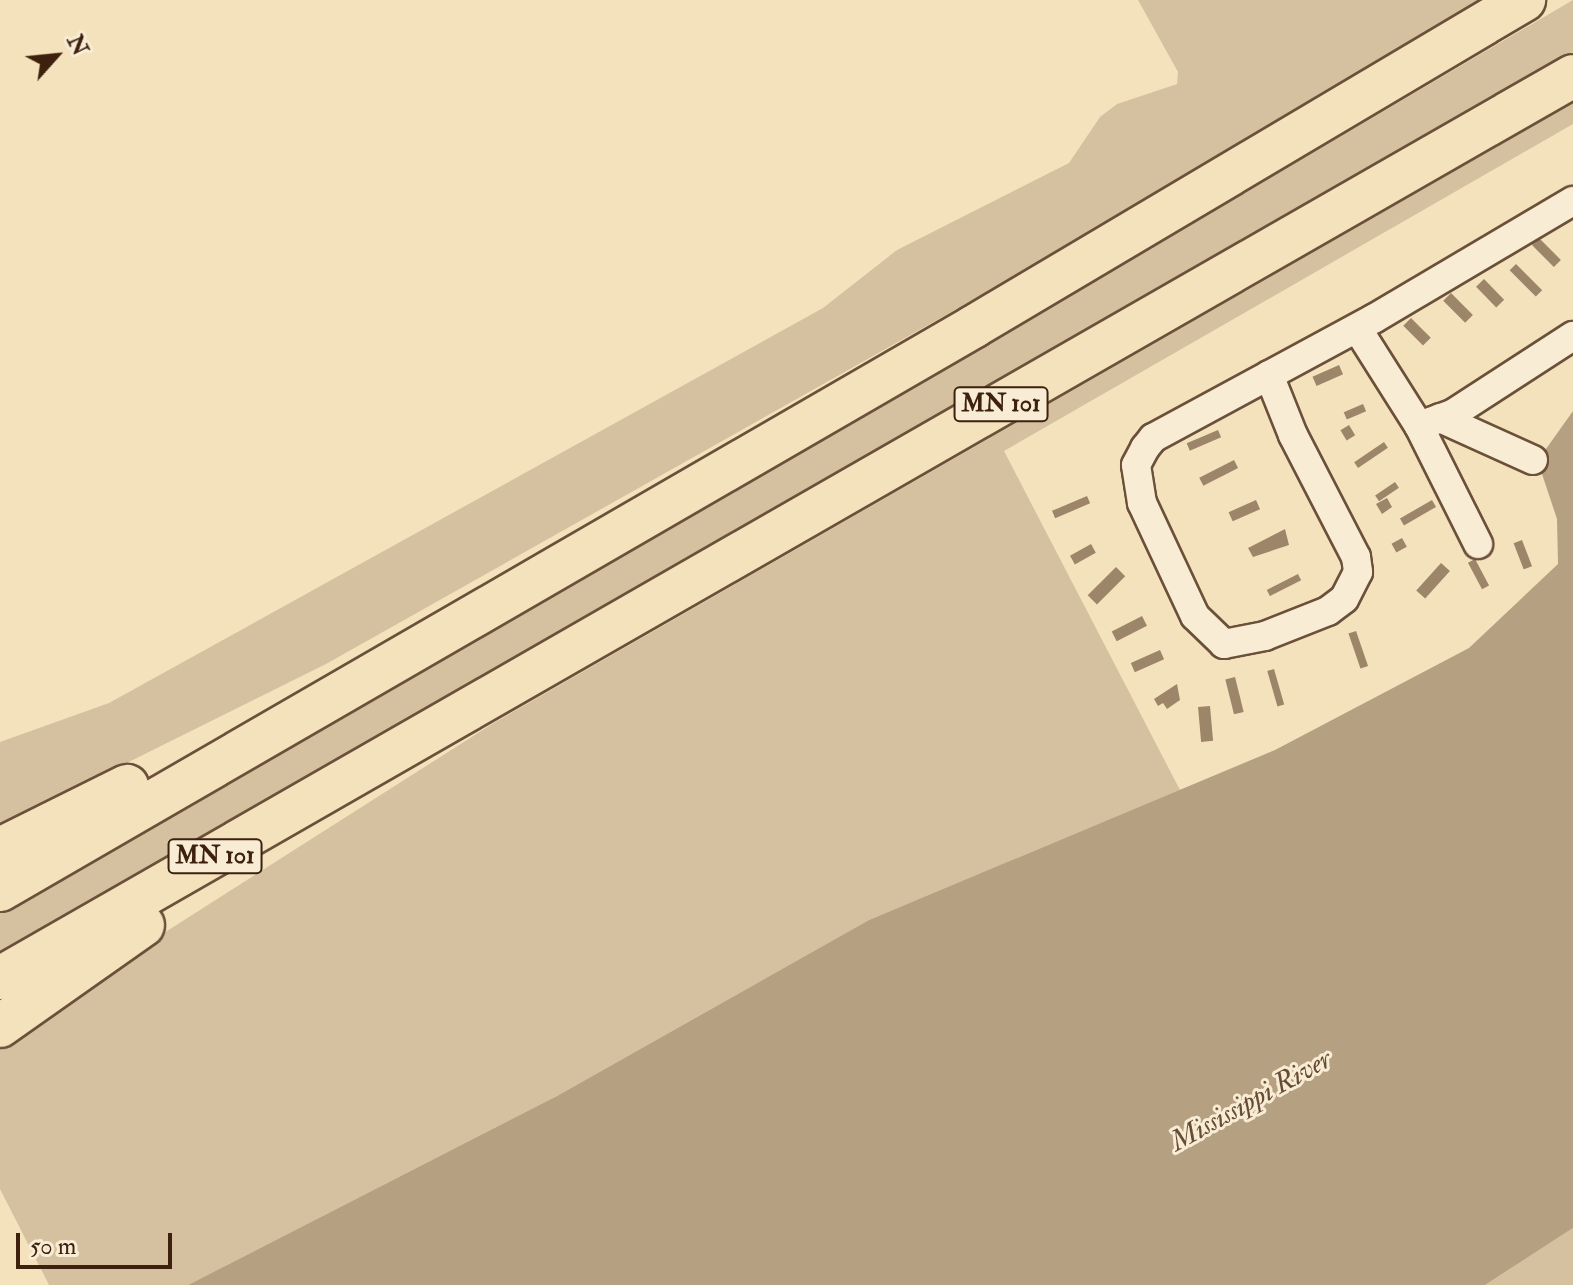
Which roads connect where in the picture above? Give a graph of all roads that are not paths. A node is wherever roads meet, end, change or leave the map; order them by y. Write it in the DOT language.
graph roads {
  1 [pos="1524,0"];
  2 [pos="1573,76"];
  3 [pos="1573,201"];
  4 [pos="1357,328"];
  5 [pos="1573,336"];
  6 [pos="1269,375"];
  7 [pos="1429,422"];
  8 [pos="1533,460"];
  9 [pos="1478,544"];
  10 [pos="393,661"];
  11 [pos="431,734"];
  12 [pos="0,849"];
  13 [pos="0,890"];
  14 [pos="0,978"];
  15 [pos="0,1026"];
  1 -- 10 [label="highway, MN 101"];
  2 -- 11 [label="highway, MN 101"];
  3 -- 4 [label="lane"];
  4 -- 6 [label="lane"];
  4 -- 7 [label="lane"];
  5 -- 7 [label="lane"];
  6 -- 6 [label="lane"];
  7 -- 8 [label="lane"];
  7 -- 9 [label="lane"];
  10 -- 12 [label="highway"];
  10 -- 13 [label="highway, MN 101"];
  11 -- 14 [label="highway, MN 101"];
  11 -- 15 [label="highway"];
}
